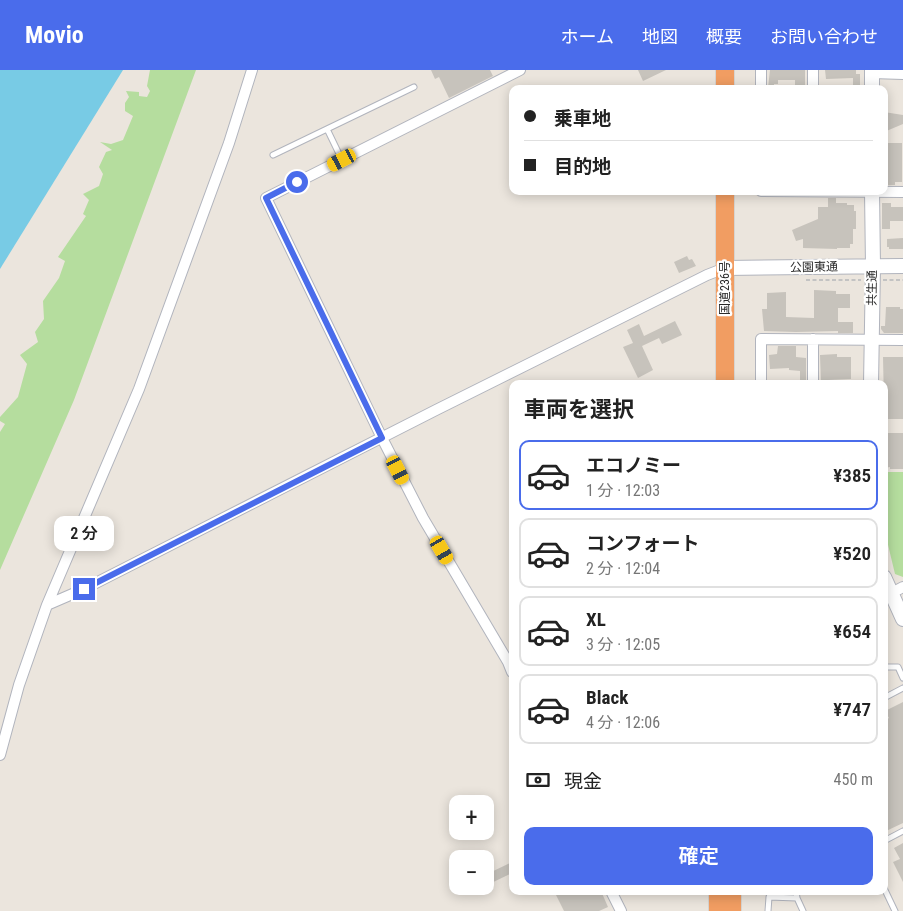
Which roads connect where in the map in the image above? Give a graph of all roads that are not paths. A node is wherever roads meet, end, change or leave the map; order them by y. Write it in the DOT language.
graph roads {
  1 [pos="252,70"];
  2 [pos="518,70"];
  3 [pos="725,70"];
  4 [pos="761,70"];
  5 [pos="813,70"];
  6 [pos="872,72"];
  7 [pos="903,74"];
  8 [pos="725,85"];
  9 [pos="761,85"];
  10 [pos="813,85"];
  11 [pos="872,85"];
  12 [pos="414,87"];
  13 [pos="327,129"];
  14 [pos="273,155"];
  15 [pos="342,160"];
  16 [pos="888,192"];
  17 [pos="903,192"];
  18 [pos="725,195"];
  19 [pos="872,195"];
  20 [pos="873,266"];
  21 [pos="903,266"];
  22 [pos="725,268"];
  23 [pos="813,339"];
  24 [pos="871,339"];
  25 [pos="903,340"];
  26 [pos="725,380"];
  27 [pos="761,380"];
  28 [pos="813,380"];
  29 [pos="871,380"];
  30 [pos="382,438"];
  31 [pos="903,588"];
  32 [pos="888,595"];
  33 [pos="888,596"];
  34 [pos="47,605"];
  35 [pos="903,619"];
  36 [pos="509,667"];
  37 [pos="888,667"];
  38 [pos="903,678"];
  39 [pos="903,688"];
  40 [pos="888,696"];
  41 [pos="0,755"];
  42 [pos="903,831"];
  43 [pos="888,839"];
  44 [pos="613,895"];
  45 [pos="718,895"];
  46 [pos="732,895"];
  47 [pos="797,895"];
  48 [pos="887,895"];
  49 [pos="797,898"];
  50 [pos="621,911"];
  51 [pos="718,911"];
  52 [pos="732,911"];
  53 [pos="768,911"];
  54 [pos="803,911"];
  55 [pos="895,911"];
  1 -- 34 [label="street"];
  2 -- 15 [label="street"];
  3 -- 8 [label="highway"];
  4 -- 9 [label="street"];
  5 -- 10 [label="street"];
  6 -- 7 [label="street"];
  6 -- 11 [label="street"];
  12 -- 13 [label="lane"];
  13 -- 14 [label="lane"];
  13 -- 15 [label="lane"];
  15 -- 30 [label="street"];
  16 -- 17 [label="street"];
  18 -- 22 [label="highway, 国道236号"];
  19 -- 20 [label="street, 共生通"];
  20 -- 21 [label="street, 公園東通"];
  20 -- 22 [label="street, 公園東通"];
  20 -- 24 [label="street, 共生通"];
  22 -- 26 [label="highway, 国道236号"];
  22 -- 30 [label="street"];
  23 -- 24 [label="street"];
  23 -- 27 [label="street"];
  23 -- 28 [label="street"];
  24 -- 25 [label="street"];
  24 -- 29 [label="street, 共生通"];
  30 -- 34 [label="street"];
  30 -- 36 [label="street"];
  31 -- 32 [label="street"];
  33 -- 35 [label="street"];
  34 -- 41 [label="street"];
  37 -- 38 [label="lane"];
  39 -- 40 [label="lane"];
  42 -- 43 [label="lane"];
  44 -- 50 [label="street"];
  45 -- 51 [label="highway"];
  46 -- 52 [label="highway"];
  47 -- 49 [label="lane"];
  48 -- 55 [label="lane"];
  49 -- 53 [label="lane"];
  49 -- 54 [label="lane"];
}
